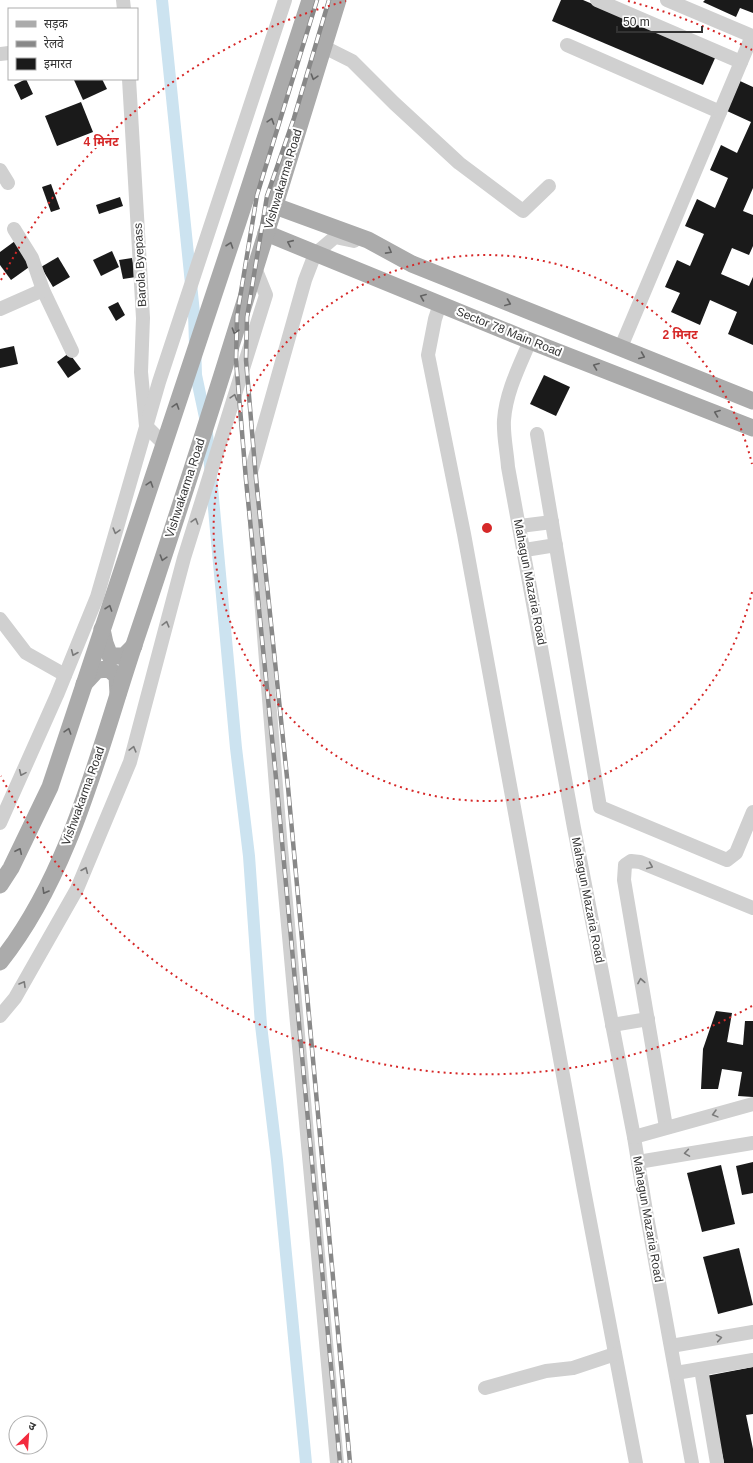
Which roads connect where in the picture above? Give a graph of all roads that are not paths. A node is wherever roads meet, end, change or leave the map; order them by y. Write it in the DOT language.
graph roads {
  1 [pos="285,0"];
  2 [pos="310,0"];
  3 [pos="338,0"];
  4 [pos="597,0"];
  5 [pos="667,0"];
  6 [pos="752,36"];
  7 [pos="568,45"];
  8 [pos="324,48"];
  9 [pos="741,62"];
  10 [pos="129,80"];
  11 [pos="720,112"];
  12 [pos="0,170"];
  13 [pos="8,184"];
  14 [pos="549,186"];
  15 [pos="275,206"];
  16 [pos="14,229"];
  17 [pos="266,233"];
  18 [pos="368,240"];
  19 [pos="315,254"];
  20 [pos="255,268"];
  21 [pos="43,290"];
  22 [pos="440,304"];
  23 [pos="0,309"];
  24 [pos="530,341"];
  25 [pos="621,347"];
  26 [pos="72,351"];
  27 [pos="696,378"];
  28 [pos="753,400"];
  29 [pos="685,401"];
  30 [pos="146,426"];
  31 [pos="753,428"];
  32 [pos="537,434"];
  33 [pos="163,443"];
  34 [pos="552,522"];
  35 [pos="520,526"];
  36 [pos="556,545"];
  37 [pos="525,550"];
  38 [pos="0,619"];
  39 [pos="102,629"];
  40 [pos="134,646"];
  41 [pos="65,675"];
  42 [pos="84,684"];
  43 [pos="118,694"];
  44 [pos="753,812"];
  45 [pos="0,823"];
  46 [pos="0,885"];
  47 [pos="753,908"];
  48 [pos="0,962"];
  49 [pos="0,1016"];
  50 [pos="648,1019"];
  51 [pos="612,1025"];
  52 [pos="753,1104"];
  53 [pos="666,1127"];
  54 [pos="634,1137"];
  55 [pos="753,1143"];
  56 [pos="638,1162"];
  57 [pos="753,1332"];
  58 [pos="671,1346"];
  59 [pos="615,1354"];
  60 [pos="753,1360"];
  61 [pos="701,1369"];
  62 [pos="676,1373"];
  63 [pos="485,1388"];
  64 [pos="337,1463"];
  65 [pos="636,1463"];
  66 [pos="692,1463"];
  67 [pos="717,1463"];
  1 -- 30 [label="street"];
  33 -- 2 [label="main road, one-way"];
  3 -- 8 [label="main road, Vishwakarma Road"];
  4 -- 9 [label="street"];
  5 -- 6 [label="street"];
  6 -- 9 [label="street"];
  7 -- 11 [label="street"];
  8 -- 14 [label="street"];
  8 -- 15 [label="main road, Vishwakarma Road, one-way"];
  9 -- 11 [label="street"];
  10 -- 30 [label="street, Barola Byepass"];
  11 -- 25 [label="street"];
  12 -- 13 [label="street"];
  15 -- 17 [label="main road, Vishwakarma Road"];
  15 -- 18 [label="main road"];
  16 -- 21 [label="street"];
  19 -- 17 [label="main road, Sector 78 Main Road, one-way"];
  17 -- 20 [label="main road, Vishwakarma Road"];
  18 -- 19 [label="street"];
  18 -- 25 [label="main road, one-way"];
  22 -- 19 [label="main road, Sector 78 Main Road, one-way"];
  19 -- 64 [label="street"];
  20 -- 40 [label="main road, Vishwakarma Road, one-way"];
  49 -- 20 [label="street, one-way"];
  21 -- 23 [label="street"];
  21 -- 26 [label="street"];
  22 -- 24 [label="main road, Sector 78 Main Road"];
  22 -- 59 [label="street"];
  29 -- 24 [label="main road, Sector 78 Main Road, one-way"];
  24 -- 35 [label="street, Mahagun Mazaria Road"];
  25 -- 27 [label="main road, one-way"];
  27 -- 28 [label="main road"];
  27 -- 29 [label="main road"];
  31 -- 29 [label="main road, Sector 78 Main Road, one-way"];
  30 -- 33 [label="street"];
  30 -- 41 [label="street, one-way"];
  32 -- 34 [label="street"];
  39 -- 33 [label="main road, one-way"];
  34 -- 35 [label="street"];
  34 -- 36 [label="street"];
  35 -- 37 [label="street, Mahagun Mazaria Road"];
  36 -- 37 [label="street"];
  36 -- 44 [label="street"];
  37 -- 51 [label="street, Mahagun Mazaria Road"];
  38 -- 41 [label="street"];
  39 -- 40 [label="main road"];
  39 -- 42 [label="main road"];
  40 -- 43 [label="main road, Vishwakarma Road"];
  41 -- 45 [label="street, one-way"];
  42 -- 43 [label="main road"];
  46 -- 42 [label="main road, one-way"];
  43 -- 48 [label="main road, Vishwakarma Road, one-way"];
  50 -- 47 [label="street, one-way"];
  50 -- 51 [label="street"];
  50 -- 53 [label="street"];
  51 -- 54 [label="street, Mahagun Mazaria Road"];
  52 -- 53 [label="street, one-way"];
  53 -- 54 [label="street"];
  54 -- 56 [label="street, Mahagun Mazaria Road"];
  55 -- 56 [label="street, one-way"];
  56 -- 58 [label="street, Mahagun Mazaria Road"];
  58 -- 57 [label="street, one-way"];
  58 -- 62 [label="street, Mahagun Mazaria Road"];
  59 -- 63 [label="street"];
  59 -- 65 [label="street"];
  60 -- 61 [label="street"];
  61 -- 62 [label="street"];
  61 -- 67 [label="street"];
  62 -- 66 [label="street, Mahagun Mazaria Road"];
}
